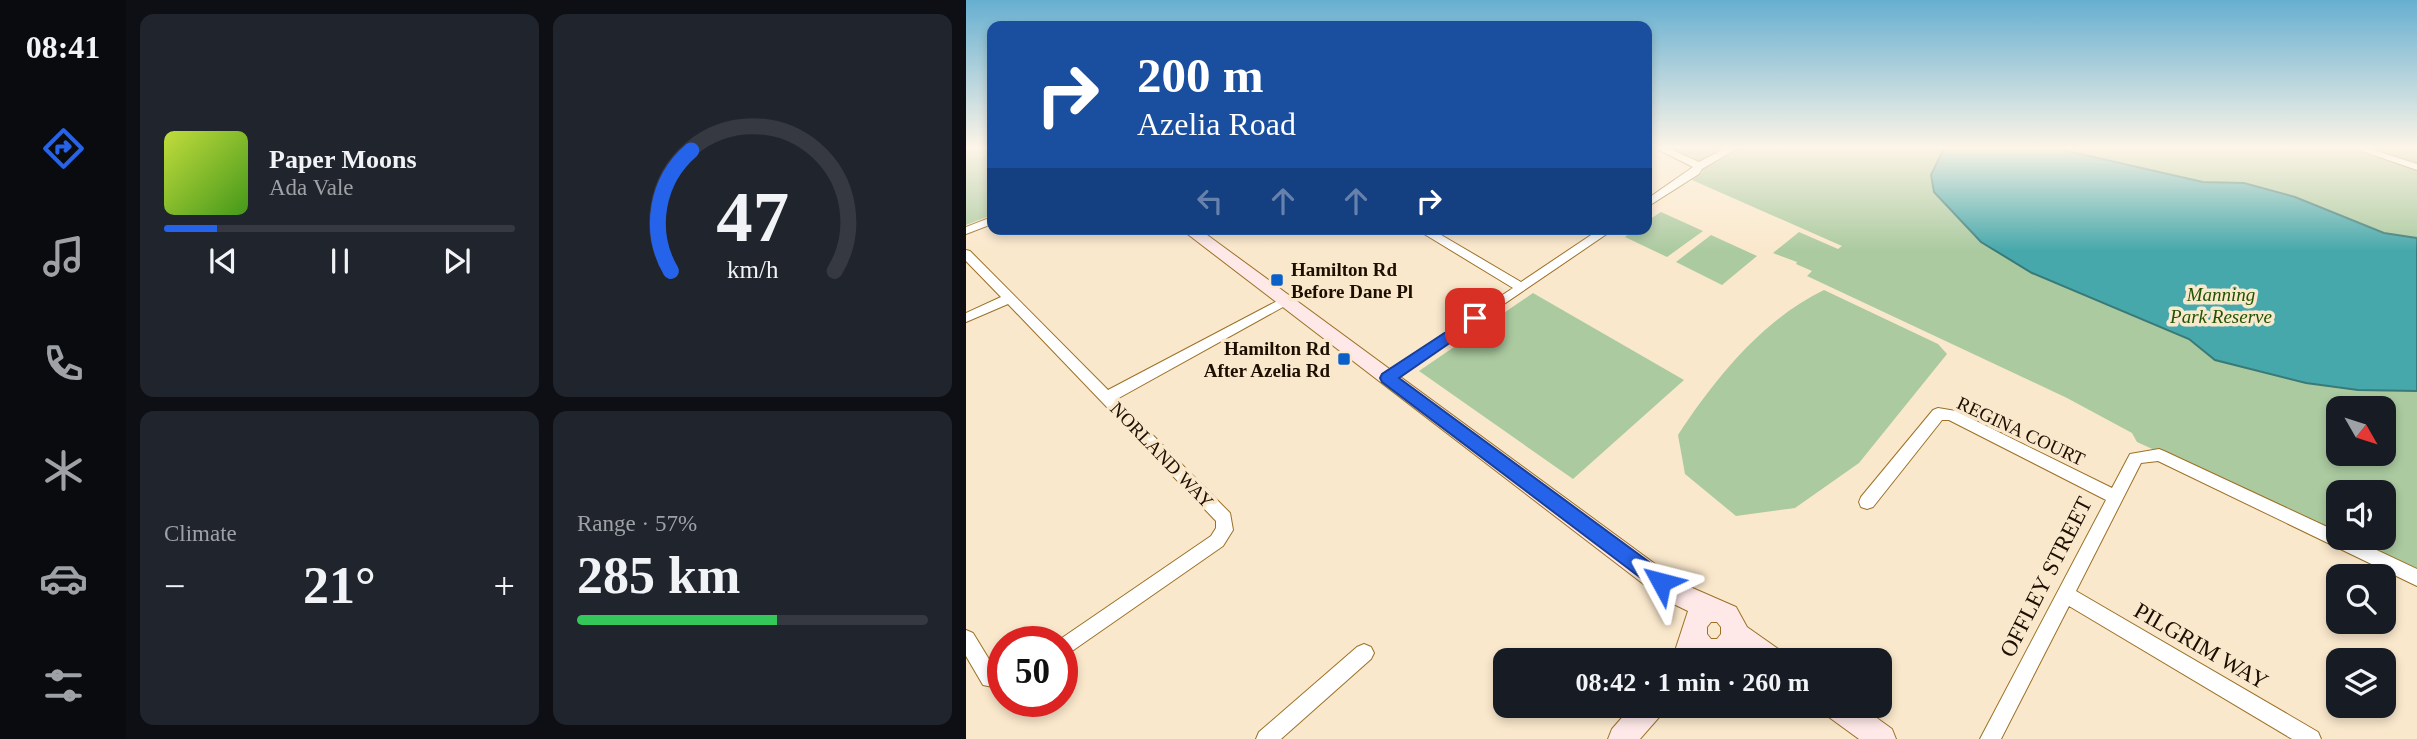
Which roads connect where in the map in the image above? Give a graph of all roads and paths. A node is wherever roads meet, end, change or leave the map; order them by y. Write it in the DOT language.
graph roads {
  1 [pos="1679,182"];
  2 [pos="1652,201"];
  3 [pos="987,222"];
  4 [pos="966,231"];
  5 [pos="1197,235"];
  6 [pos="1432,235"];
  7 [pos="1599,235"];
  8 [pos="966,254"];
  9 [pos="1521,287"];
  10 [pos="1010,298"];
  11 [pos="1286,302"];
  12 [pos="966,318"];
  13 [pos="1388,378"];
  14 [pos="1106,398"];
  15 [pos="2114,497"];
  16 [pos="1867,502"];
  17 [pos="2417,578"];
  18 [pos="1672,591"];
  19 [pos="2066,595"];
  20 [pos="1078,638"];
  21 [pos="966,639"];
  22 [pos="1705,646"];
  23 [pos="1364,653"];
  24 [pos="987,673"];
  25 [pos="1640,718"];
  26 [pos="1836,718"];
  27 [pos="1854,718"];
  28 [pos="1266,739"];
  29 [pos="1622,739"];
  30 [pos="1863,739"];
  31 [pos="1882,739"];
  32 [pos="1990,739"];
  33 [pos="2311,739"];
  1 -- 2 [label="street"];
  3 -- 4 [label="street"];
  5 -- 11 [label="main road"];
  6 -- 9 [label="street"];
  7 -- 9 [label="street"];
  8 -- 10 [label="street, NORLAND WAY"];
  9 -- 13 [label="street"];
  10 -- 12 [label="street"];
  10 -- 14 [label="street, NORLAND WAY"];
  11 -- 13 [label="main road"];
  11 -- 14 [label="street"];
  13 -- 18 [label="main road"];
  14 -- 20 [label="street, NORLAND WAY"];
  15 -- 16 [label="street, REGINA COURT"];
  15 -- 17 [label="street, OFFLEY STREET"];
  15 -- 19 [label="street, OFFLEY STREET"];
  18 -- 22 [label="main road"];
  18 -- 22 [label="main road"];
  19 -- 32 [label="street, OFFLEY STREET"];
  19 -- 33 [label="street, PILGRIM WAY"];
  21 -- 24 [label="street"];
  23 -- 28 [label="street"];
  25 -- 29 [label="main road"];
  26 -- 30 [label="main road"];
  27 -- 31 [label="main road"];
}
